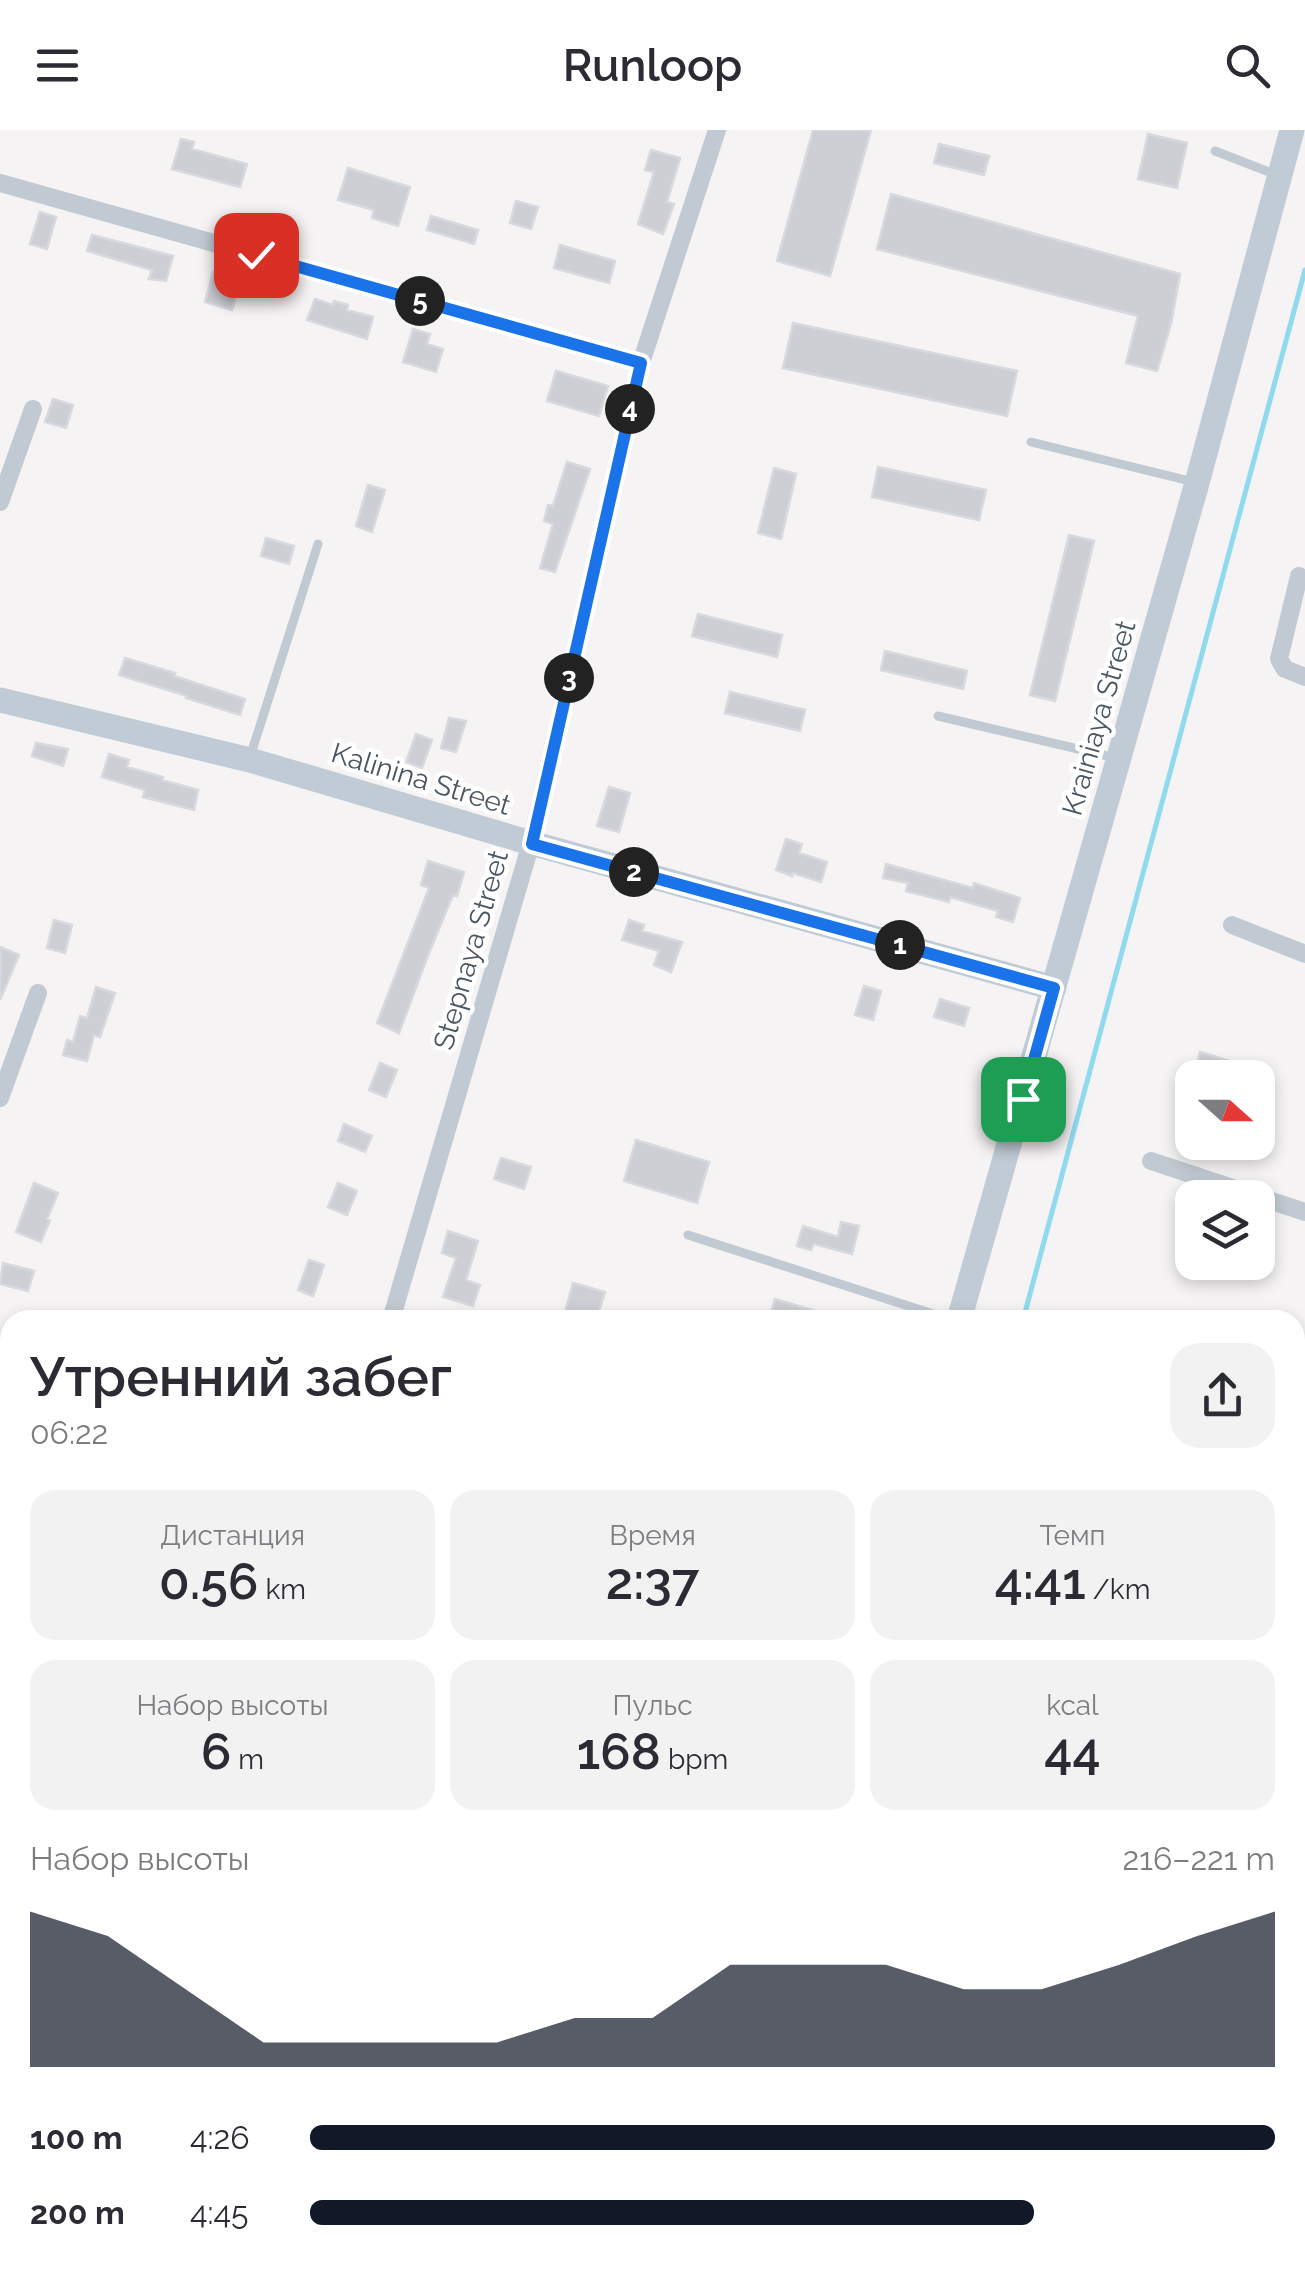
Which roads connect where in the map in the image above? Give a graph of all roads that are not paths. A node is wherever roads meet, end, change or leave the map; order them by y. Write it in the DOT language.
graph roads {
  1 [pos="716,130"];
  2 [pos="1292,130"];
  3 [pos="1216,151"];
  4 [pos="1279,176"];
  5 [pos="0,183"];
  6 [pos="641,363"];
  7 [pos="33,408"];
  8 [pos="1030,442"];
  9 [pos="1197,483"];
  10 [pos="0,502"];
  11 [pos="318,544"];
  12 [pos="1300,576"];
  13 [pos="1305,676"];
  14 [pos="0,700"];
  15 [pos="938,716"];
  16 [pos="1119,758"];
  17 [pos="250,760"];
  18 [pos="532,844"];
  19 [pos="1232,925"];
  20 [pos="1305,954"];
  21 [pos="1054,988"];
  22 [pos="38,993"];
  23 [pos="0,1098"];
  24 [pos="1151,1161"];
  25 [pos="1305,1212"];
  26 [pos="688,1235"];
  27 [pos="394,1310"];
  28 [pos="921,1310"];
  29 [pos="962,1310"];
  1 -- 6 [label="street, Stepnaya Street"];
  2 -- 4 [label="main road, Krainiaya Street"];
  3 -- 4 [label="lane"];
  4 -- 9 [label="main road, Krainiaya Street"];
  5 -- 6 [label="street"];
  6 -- 18 [label="street, Stepnaya Street"];
  7 -- 10 [label="street"];
  8 -- 9 [label="lane"];
  9 -- 16 [label="main road, Krainiaya Street"];
  11 -- 17 [label="lane"];
  12 -- 13 [label="street"];
  14 -- 17 [label="main road, Kalinina Street"];
  15 -- 16 [label="lane"];
  16 -- 21 [label="main road, Krainiaya Street"];
  17 -- 18 [label="main road, Kalinina Street"];
  18 -- 21 [label="main road, Kalinina Street"];
  18 -- 27 [label="street, Stepnaya Street"];
  19 -- 20 [label="street"];
  21 -- 29 [label="main road, Krainiaya Street"];
  22 -- 23 [label="street"];
  24 -- 25 [label="street"];
  26 -- 28 [label="lane"];
}
